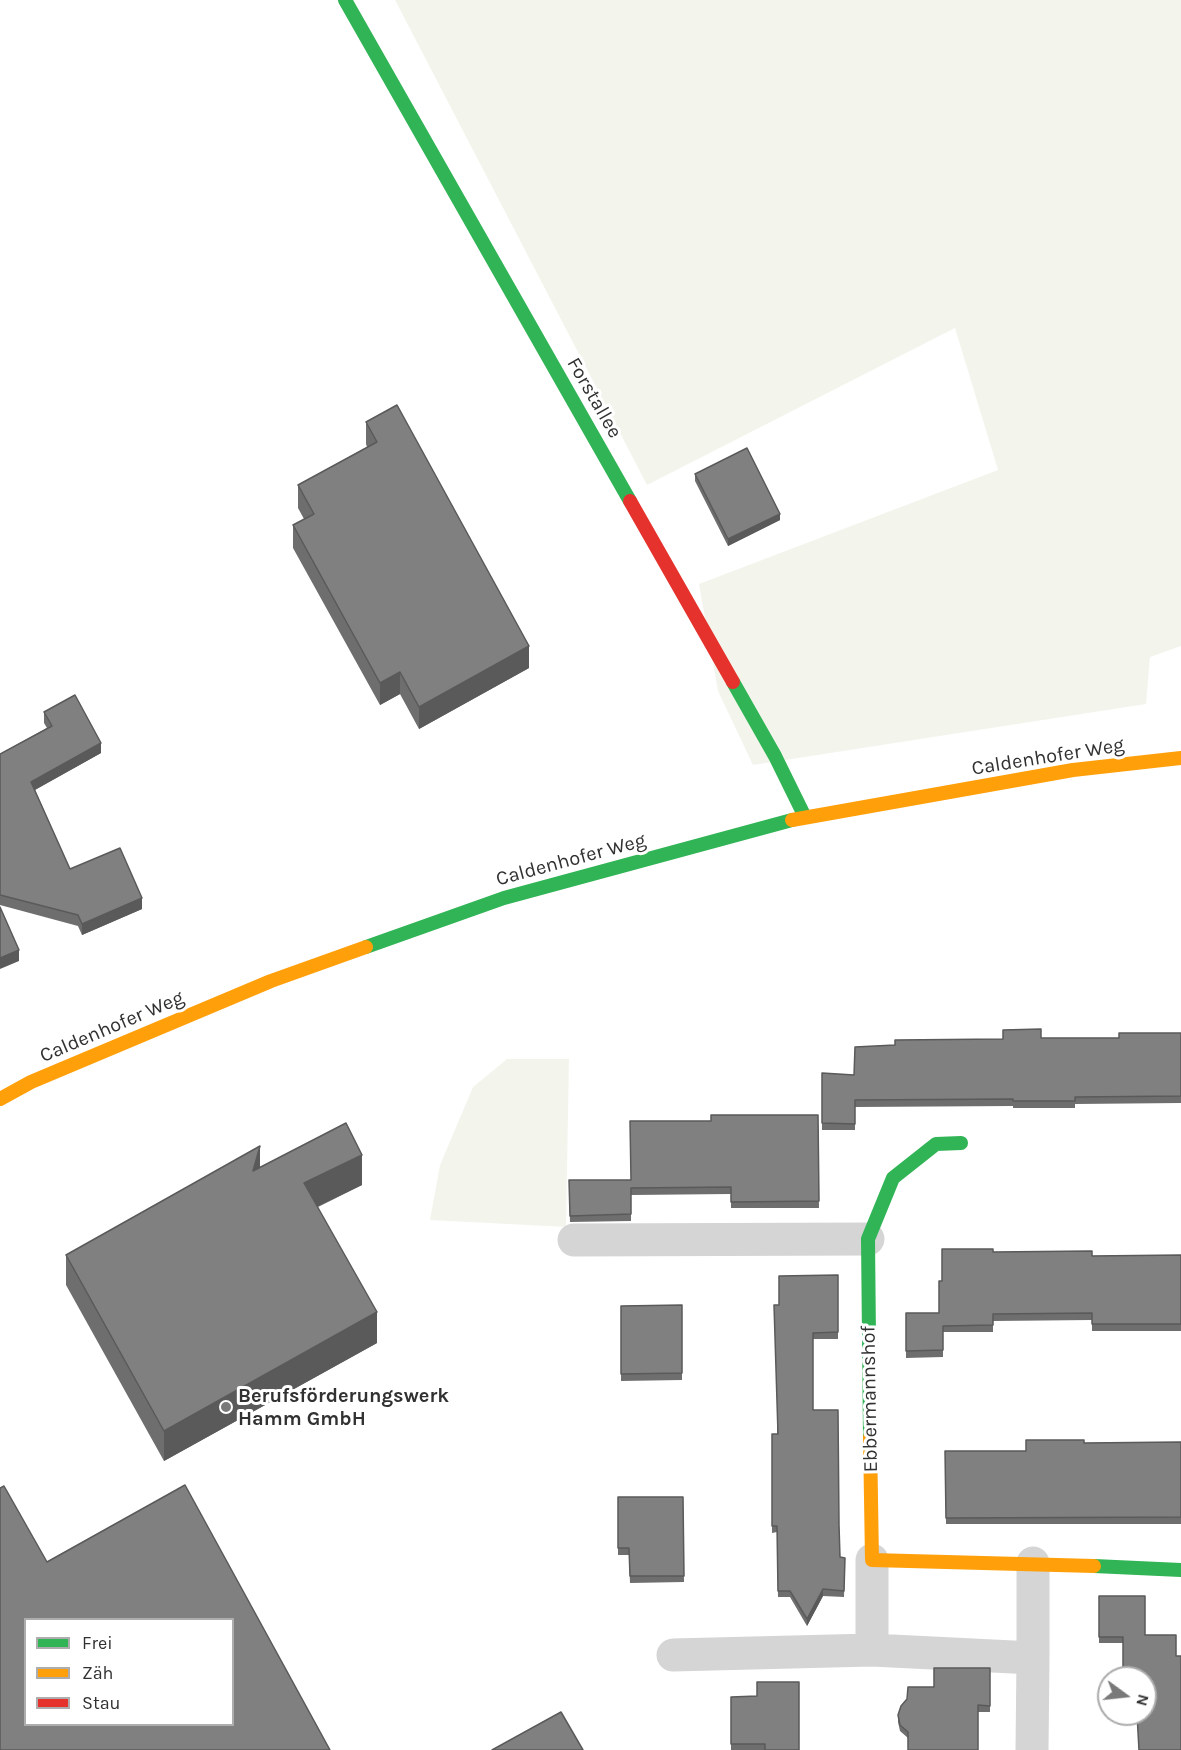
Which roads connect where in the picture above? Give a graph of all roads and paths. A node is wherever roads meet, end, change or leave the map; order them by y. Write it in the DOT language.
graph roads {
  1 [pos="345,0"];
  2 [pos="1181,758"];
  3 [pos="805,817"];
  4 [pos="0,1099"];
  5 [pos="961,1143"];
  6 [pos="868,1239"];
  7 [pos="574,1240"];
  8 [pos="872,1560"];
  9 [pos="1033,1563"];
  10 [pos="1181,1570"];
  11 [pos="872,1650"];
  12 [pos="673,1655"];
  13 [pos="1033,1658"];
  14 [pos="1032,1750"];
  1 -- 3 [label="street, Forstallee"];
  2 -- 3 [label="street, Caldenhofer Weg"];
  3 -- 4 [label="street, Caldenhofer Weg"];
  5 -- 6 [label="street, Ebbermannshof"];
  6 -- 7 [label="street"];
  6 -- 8 [label="street, Ebbermannshof"];
  8 -- 9 [label="street"];
  8 -- 11 [label="street, Ebbermannshof"];
  9 -- 10 [label="street"];
  9 -- 13 [label="street"];
  11 -- 12 [label="street"];
  11 -- 13 [label="street"];
  13 -- 14 [label="street"];
}
